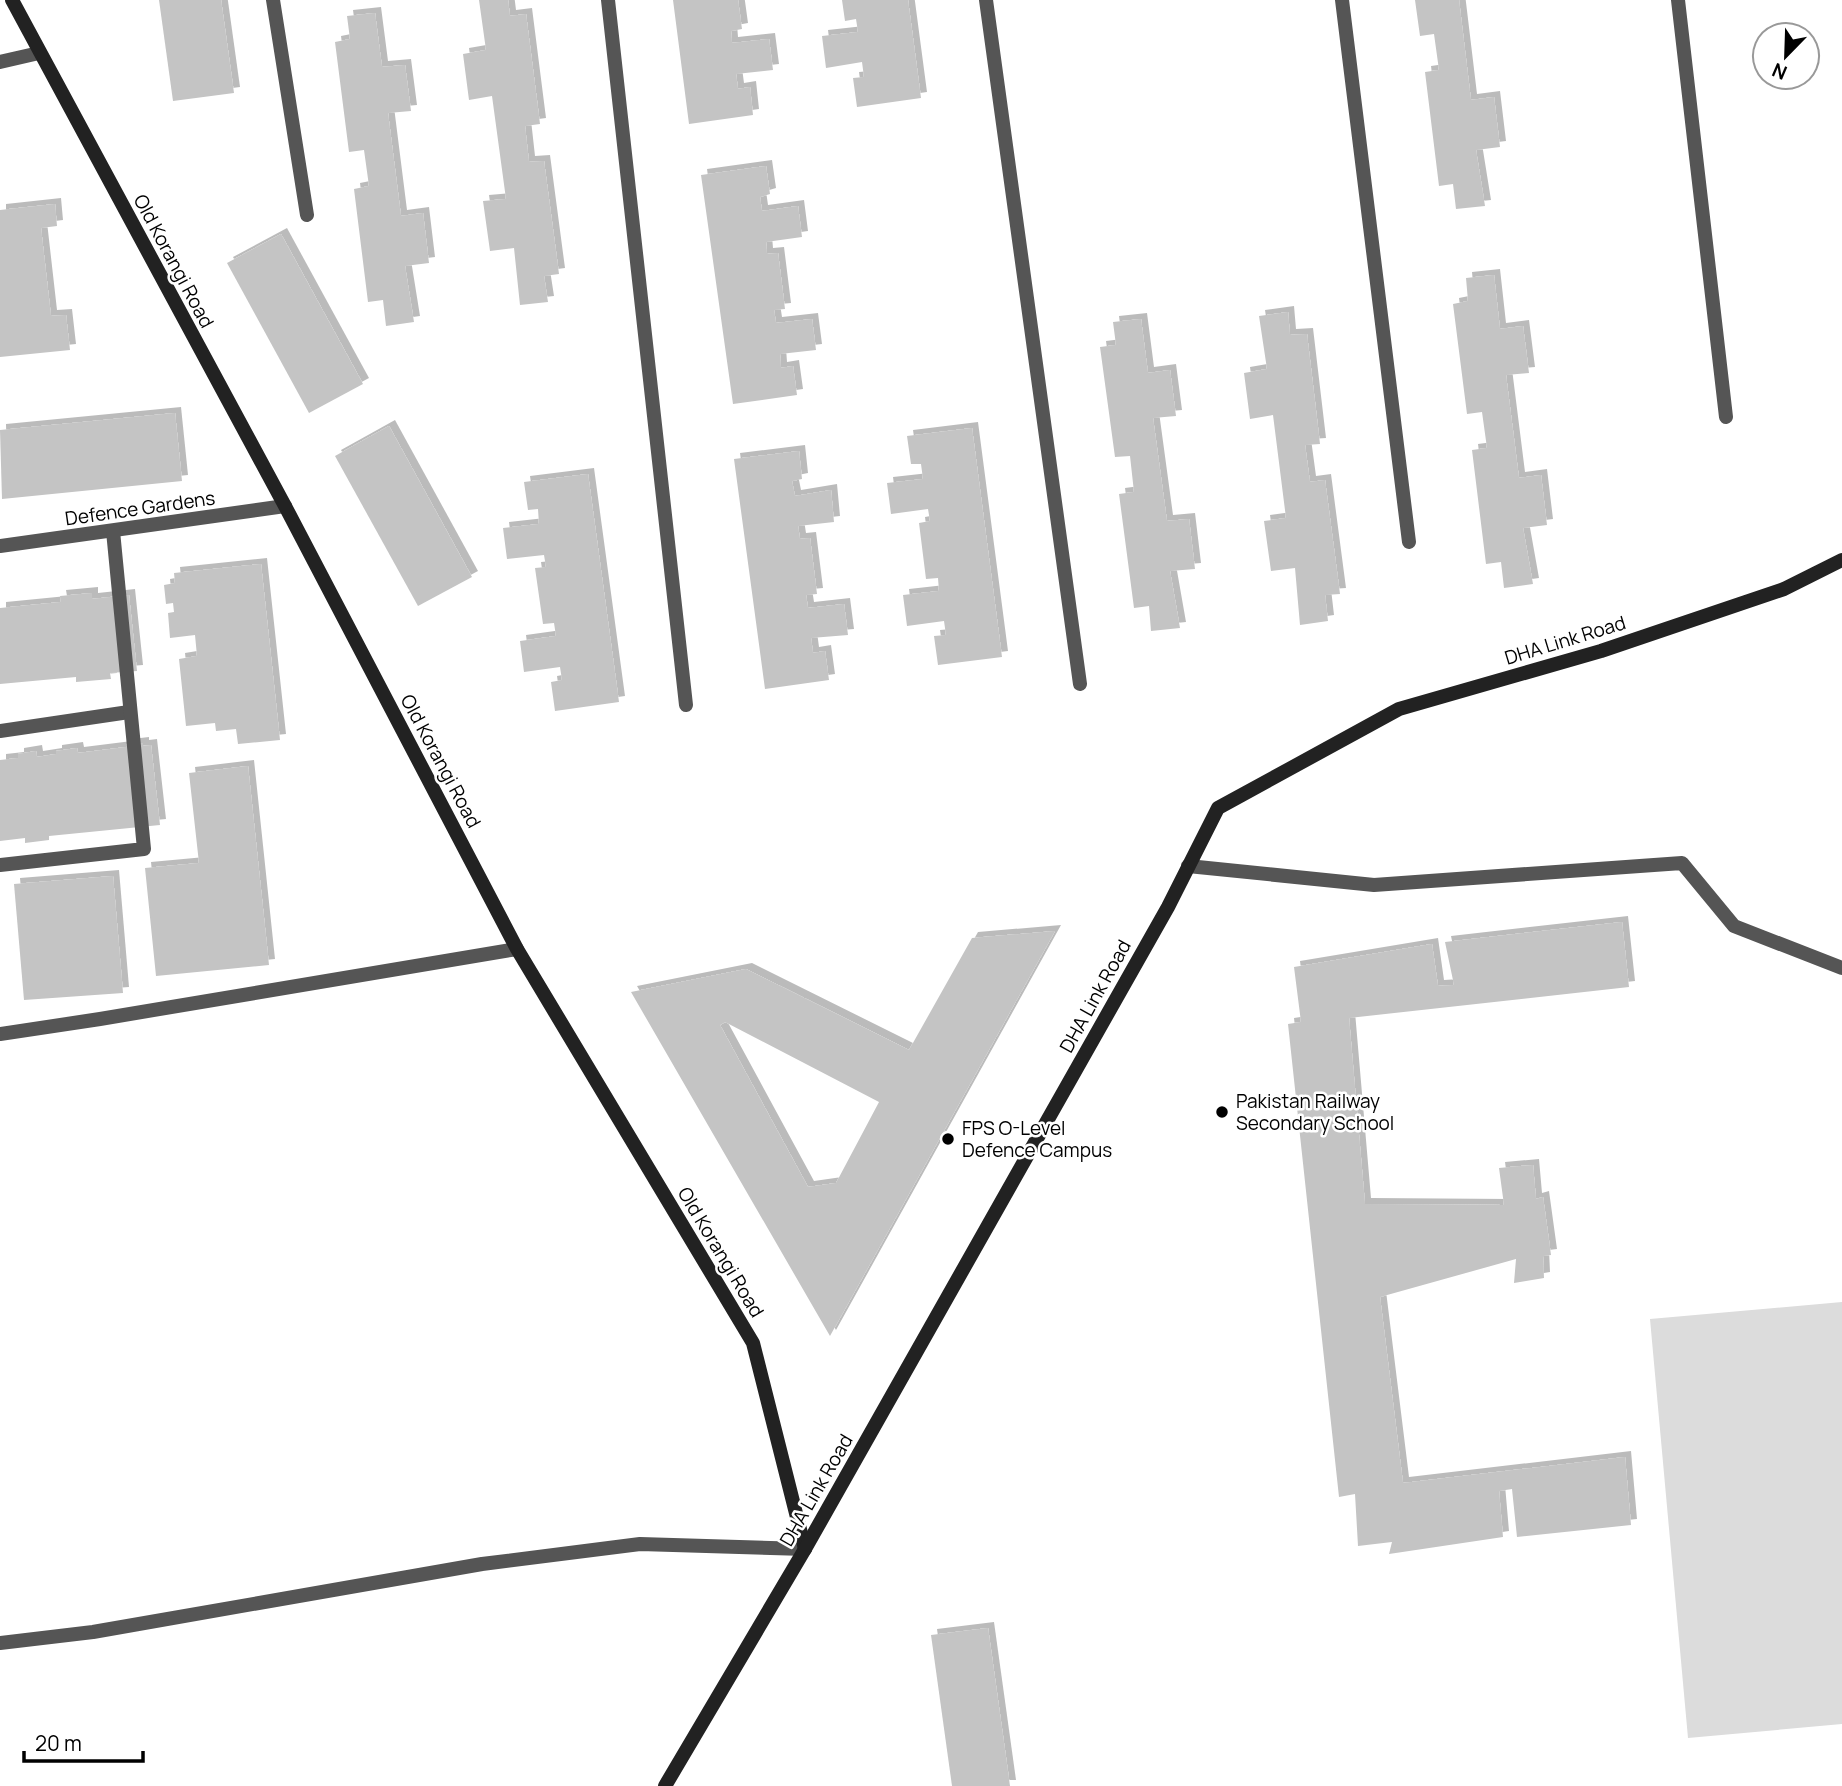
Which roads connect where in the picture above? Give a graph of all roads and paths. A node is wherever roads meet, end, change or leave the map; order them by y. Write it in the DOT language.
graph roads {
  1 [pos="12,0"];
  2 [pos="272,0"];
  3 [pos="608,0"];
  4 [pos="986,0"];
  5 [pos="1342,0"];
  6 [pos="1678,0"];
  7 [pos="39,53"];
  8 [pos="0,62"];
  9 [pos="307,215"];
  10 [pos="1726,417"];
  11 [pos="285,506"];
  12 [pos="113,531"];
  13 [pos="1409,542"];
  14 [pos="0,547"];
  15 [pos="1842,560"];
  16 [pos="1080,684"];
  17 [pos="686,705"];
  18 [pos="129,712"];
  19 [pos="0,731"];
  20 [pos="0,865"];
  21 [pos="1188,866"];
  22 [pos="517,949"];
  23 [pos="1842,968"];
  24 [pos="0,1034"];
  25 [pos="805,1549"];
  26 [pos="0,1643"];
  27 [pos="665,1786"];
  1 -- 7 [label="street, Old Korangi Road"];
  2 -- 9 [label="street"];
  3 -- 17 [label="street"];
  4 -- 16 [label="street"];
  5 -- 13 [label="street"];
  6 -- 10 [label="street"];
  7 -- 8 [label="street"];
  7 -- 11 [label="street, Old Korangi Road"];
  11 -- 12 [label="street, Defence Gardens"];
  11 -- 22 [label="street, Old Korangi Road"];
  12 -- 14 [label="street, Defence Gardens"];
  12 -- 18 [label="street"];
  15 -- 21 [label="street, DHA Link Road"];
  18 -- 19 [label="street"];
  18 -- 20 [label="street"];
  21 -- 23 [label="street"];
  21 -- 25 [label="street, DHA Link Road"];
  22 -- 24 [label="street"];
  22 -- 25 [label="street, Old Korangi Road"];
  25 -- 26 [label="street"];
  25 -- 27 [label="street, DHA Link Road"];
}
